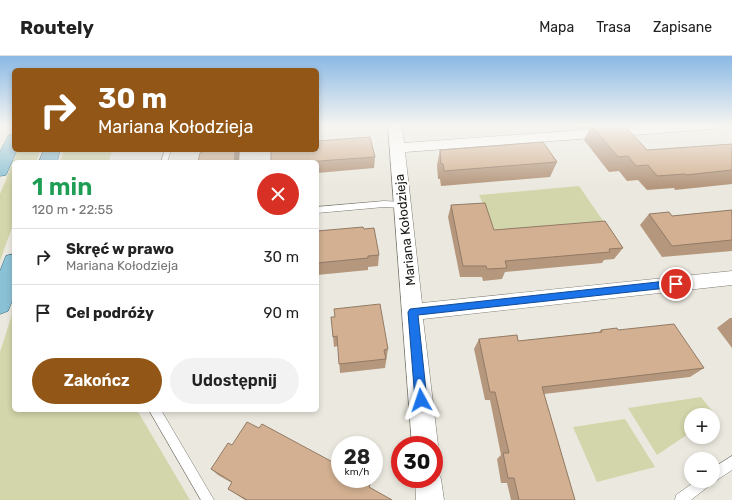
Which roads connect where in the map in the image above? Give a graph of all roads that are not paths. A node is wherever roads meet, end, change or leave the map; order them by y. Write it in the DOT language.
graph roads {
  1 [pos="11,146"];
  2 [pos="428,146"];
  3 [pos="397,148"];
  4 [pos="0,171"];
  5 [pos="402,205"];
  6 [pos="319,210"];
  7 [pos="12,268"];
  8 [pos="732,278"];
  9 [pos="0,304"];
  10 [pos="413,312"];
  11 [pos="156,412"];
  12 [pos="424,436"];
  13 [pos="732,462"];
  14 [pos="720,471"];
  15 [pos="429,488"];
  16 [pos="697,488"];
  17 [pos="208,500"];
  18 [pos="430,500"];
  19 [pos="681,500"];
  1 -- 4 [label="main road"];
  2 -- 3 [label="street"];
  3 -- 5 [label="street, Mariana Kołodzieja"];
  5 -- 6 [label="lane"];
  5 -- 10 [label="street, Mariana Kołodzieja"];
  7 -- 9 [label="main road"];
  8 -- 10 [label="street"];
  10 -- 12 [label="street, Mariana Kołodzieja"];
  11 -- 17 [label="lane"];
  13 -- 14 [label="lane"];
  15 -- 18 [label="street"];
  16 -- 19 [label="lane"];
}
